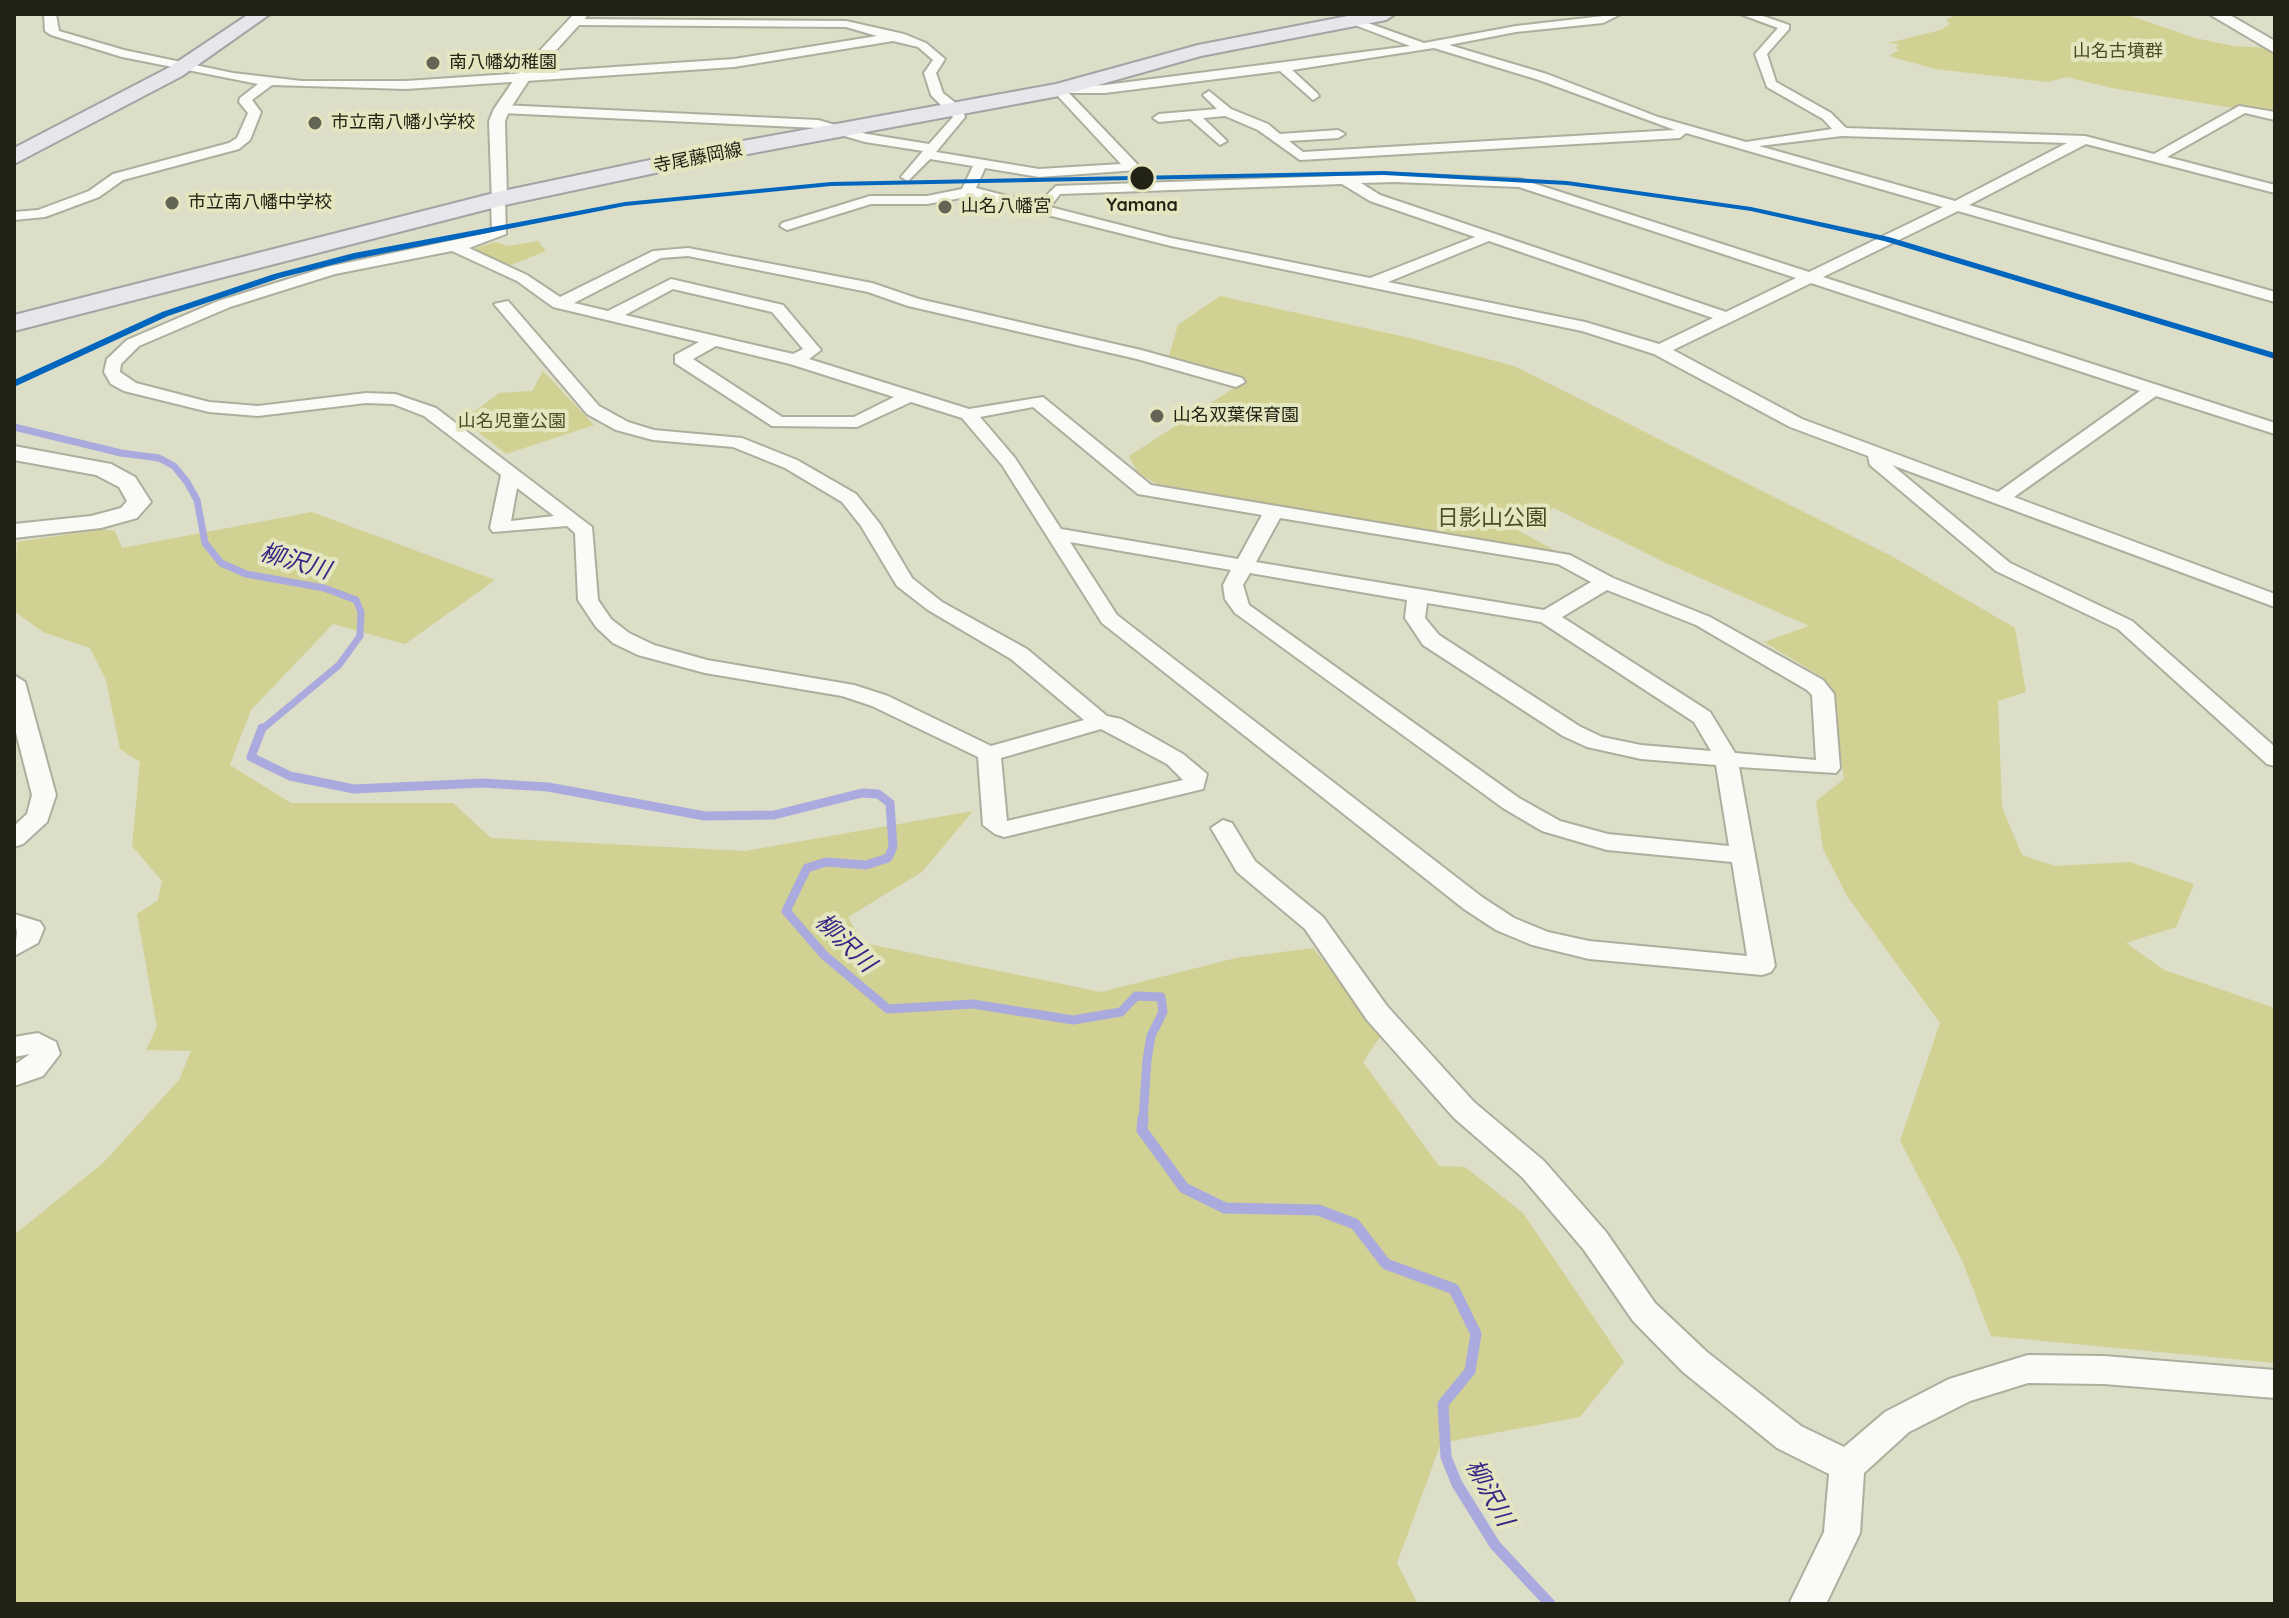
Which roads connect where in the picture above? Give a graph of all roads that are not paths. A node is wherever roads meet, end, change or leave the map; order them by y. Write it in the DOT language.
graph roads {
  1 [pos="50,14"];
  2 [pos="261,14"];
  3 [pos="1386,14"];
  4 [pos="1615,14"];
  5 [pos="1746,14"];
  6 [pos="2217,14"];
  7 [pos="579,18"];
  8 [pos="1514,18"];
  9 [pos="835,19"];
  10 [pos="1351,20"];
  11 [pos="1537,27"];
  12 [pos="900,36"];
  13 [pos="1429,46"];
  14 [pos="2275,48"];
  15 [pos="186,65"];
  16 [pos="1283,68"];
  17 [pos="523,77"];
  18 [pos="268,82"];
  19 [pos="1059,90"];
  20 [pos="1209,95"];
  21 [pos="1313,96"];
  22 [pos="502,109"];
  23 [pos="958,111"];
  24 [pos="1227,112"];
  25 [pos="1193,115"];
  26 [pos="2275,116"];
  27 [pos="1159,118"];
  28 [pos="841,130"];
  29 [pos="1842,132"];
  30 [pos="1703,133"];
  31 [pos="1338,134"];
  32 [pos="1275,138"];
  33 [pos="2085,140"];
  34 [pos="1220,141"];
  35 [pos="1743,144"];
  36 [pos="931,152"];
  37 [pos="14,157"];
  38 [pos="2156,158"];
  39 [pos="980,166"];
  40 [pos="908,177"];
  41 [pos="1344,179"];
  42 [pos="2275,189"];
  43 [pos="971,192"];
  44 [pos="498,199"];
  45 [pos="1959,205"];
  46 [pos="1042,209"];
  47 [pos="14,216"];
  48 [pos="787,226"];
  49 [pos="1487,237"];
  50 [pos="453,246"];
  51 [pos="1809,276"];
  52 [pos="1372,283"];
  53 [pos="2275,297"];
  54 [pos="551,299"];
  55 [pos="611,316"];
  56 [pos="1726,317"];
  57 [pos="14,323"];
  58 [pos="712,342"];
  59 [pos="1660,350"];
  60 [pos="795,360"];
  61 [pos="1236,382"];
  62 [pos="2154,389"];
  63 [pos="907,397"];
  64 [pos="968,414"];
  65 [pos="2275,429"];
  66 [pos="14,453"];
  67 [pos="1878,453"];
  68 [pos="511,472"];
  69 [pos="2001,498"];
  70 [pos="1274,511"];
  71 [pos="573,520"];
  72 [pos="14,531"];
  73 [pos="1056,534"];
  74 [pos="1242,565"];
  75 [pos="1606,582"];
  76 [pos="1418,597"];
  77 [pos="2275,601"];
  78 [pos="1547,617"];
  79 [pos="14,682"];
  80 [pos="1100,722"];
  81 [pos="21,740"];
  82 [pos="989,754"];
  83 [pos="1726,758"];
  84 [pos="2275,759"];
  85 [pos="1223,828"];
  86 [pos="14,839"];
  87 [pos="1742,855"];
  88 [pos="14,923"];
  89 [pos="14,947"];
  90 [pos="14,1047"];
  91 [pos="15,1077"];
  92 [pos="2275,1384"];
  93 [pos="1847,1466"];
  94 [pos="1807,1604"];
  1 -- 15 [label="street"];
  2 -- 15 [label="main road"];
  3 -- 10 [label="main road, 寺尾藤岡線"];
  4 -- 11 [label="street"];
  5 -- 29 [label="street"];
  6 -- 14 [label="main road"];
  7 -- 9 [label="street"];
  7 -- 17 [label="street"];
  8 -- 11 [label="street"];
  9 -- 12 [label="street"];
  10 -- 13 [label="street"];
  10 -- 19 [label="main road, 寺尾藤岡線"];
  11 -- 13 [label="street"];
  12 -- 17 [label="street"];
  12 -- 23 [label="street"];
  13 -- 16 [label="street"];
  13 -- 30 [label="street"];
  15 -- 18 [label="street"];
  15 -- 37 [label="main road"];
  16 -- 19 [label="street"];
  16 -- 21 [label="street"];
  17 -- 18 [label="street"];
  17 -- 22 [label="street"];
  18 -- 47 [label="street"];
  19 -- 23 [label="main road, 寺尾藤岡線"];
  19 -- 39 [label="street"];
  20 -- 24 [label="street"];
  22 -- 28 [label="street"];
  22 -- 44 [label="street"];
  23 -- 28 [label="main road, 寺尾藤岡線"];
  23 -- 36 [label="street"];
  24 -- 25 [label="street"];
  24 -- 32 [label="street"];
  25 -- 27 [label="street"];
  25 -- 34 [label="street"];
  26 -- 38 [label="street"];
  28 -- 36 [label="street"];
  28 -- 44 [label="main road, 寺尾藤岡線"];
  29 -- 33 [label="street"];
  29 -- 35 [label="street"];
  30 -- 32 [label="street"];
  30 -- 35 [label="street"];
  31 -- 32 [label="street"];
  33 -- 38 [label="street"];
  33 -- 45 [label="street"];
  35 -- 45 [label="street"];
  36 -- 39 [label="street"];
  36 -- 40 [label="street"];
  38 -- 42 [label="street"];
  39 -- 43 [label="street"];
  41 -- 46 [label="street"];
  41 -- 49 [label="street"];
  41 -- 51 [label="street"];
  43 -- 46 [label="street"];
  43 -- 48 [label="street"];
  44 -- 50 [label="street"];
  44 -- 57 [label="main road, 寺尾藤岡線"];
  45 -- 51 [label="street"];
  45 -- 53 [label="street"];
  46 -- 52 [label="street"];
  49 -- 52 [label="street"];
  49 -- 56 [label="street"];
  50 -- 54 [label="street"];
  50 -- 68 [label="street"];
  51 -- 56 [label="street"];
  51 -- 62 [label="street"];
  52 -- 59 [label="street"];
  54 -- 55 [label="street"];
  54 -- 61 [label="street"];
  54 -- 80 [label="street"];
  55 -- 58 [label="street"];
  55 -- 60 [label="street"];
  56 -- 59 [label="street"];
  58 -- 60 [label="street"];
  58 -- 63 [label="street"];
  59 -- 67 [label="street"];
  60 -- 63 [label="street"];
  62 -- 65 [label="street"];
  62 -- 69 [label="street"];
  63 -- 64 [label="street"];
  64 -- 70 [label="street"];
  64 -- 73 [label="street"];
  66 -- 72 [label="street"];
  67 -- 69 [label="street"];
  67 -- 84 [label="street"];
  68 -- 71 [label="street"];
  68 -- 71 [label="street"];
  69 -- 77 [label="street"];
  70 -- 74 [label="street"];
  70 -- 75 [label="street"];
  71 -- 82 [label="street"];
  73 -- 74 [label="street"];
  73 -- 87 [label="street"];
  74 -- 76 [label="street"];
  74 -- 87 [label="street"];
  75 -- 78 [label="street"];
  75 -- 83 [label="street"];
  76 -- 78 [label="street"];
  76 -- 83 [label="street"];
  78 -- 83 [label="street"];
  79 -- 81 [label="street"];
  80 -- 82 [label="street"];
  80 -- 82 [label="street"];
  81 -- 86 [label="street"];
  83 -- 87 [label="street"];
  85 -- 93 [label="street"];
  88 -- 89 [label="street"];
  90 -- 91 [label="street"];
  92 -- 93 [label="street"];
  93 -- 94 [label="street"];
}
